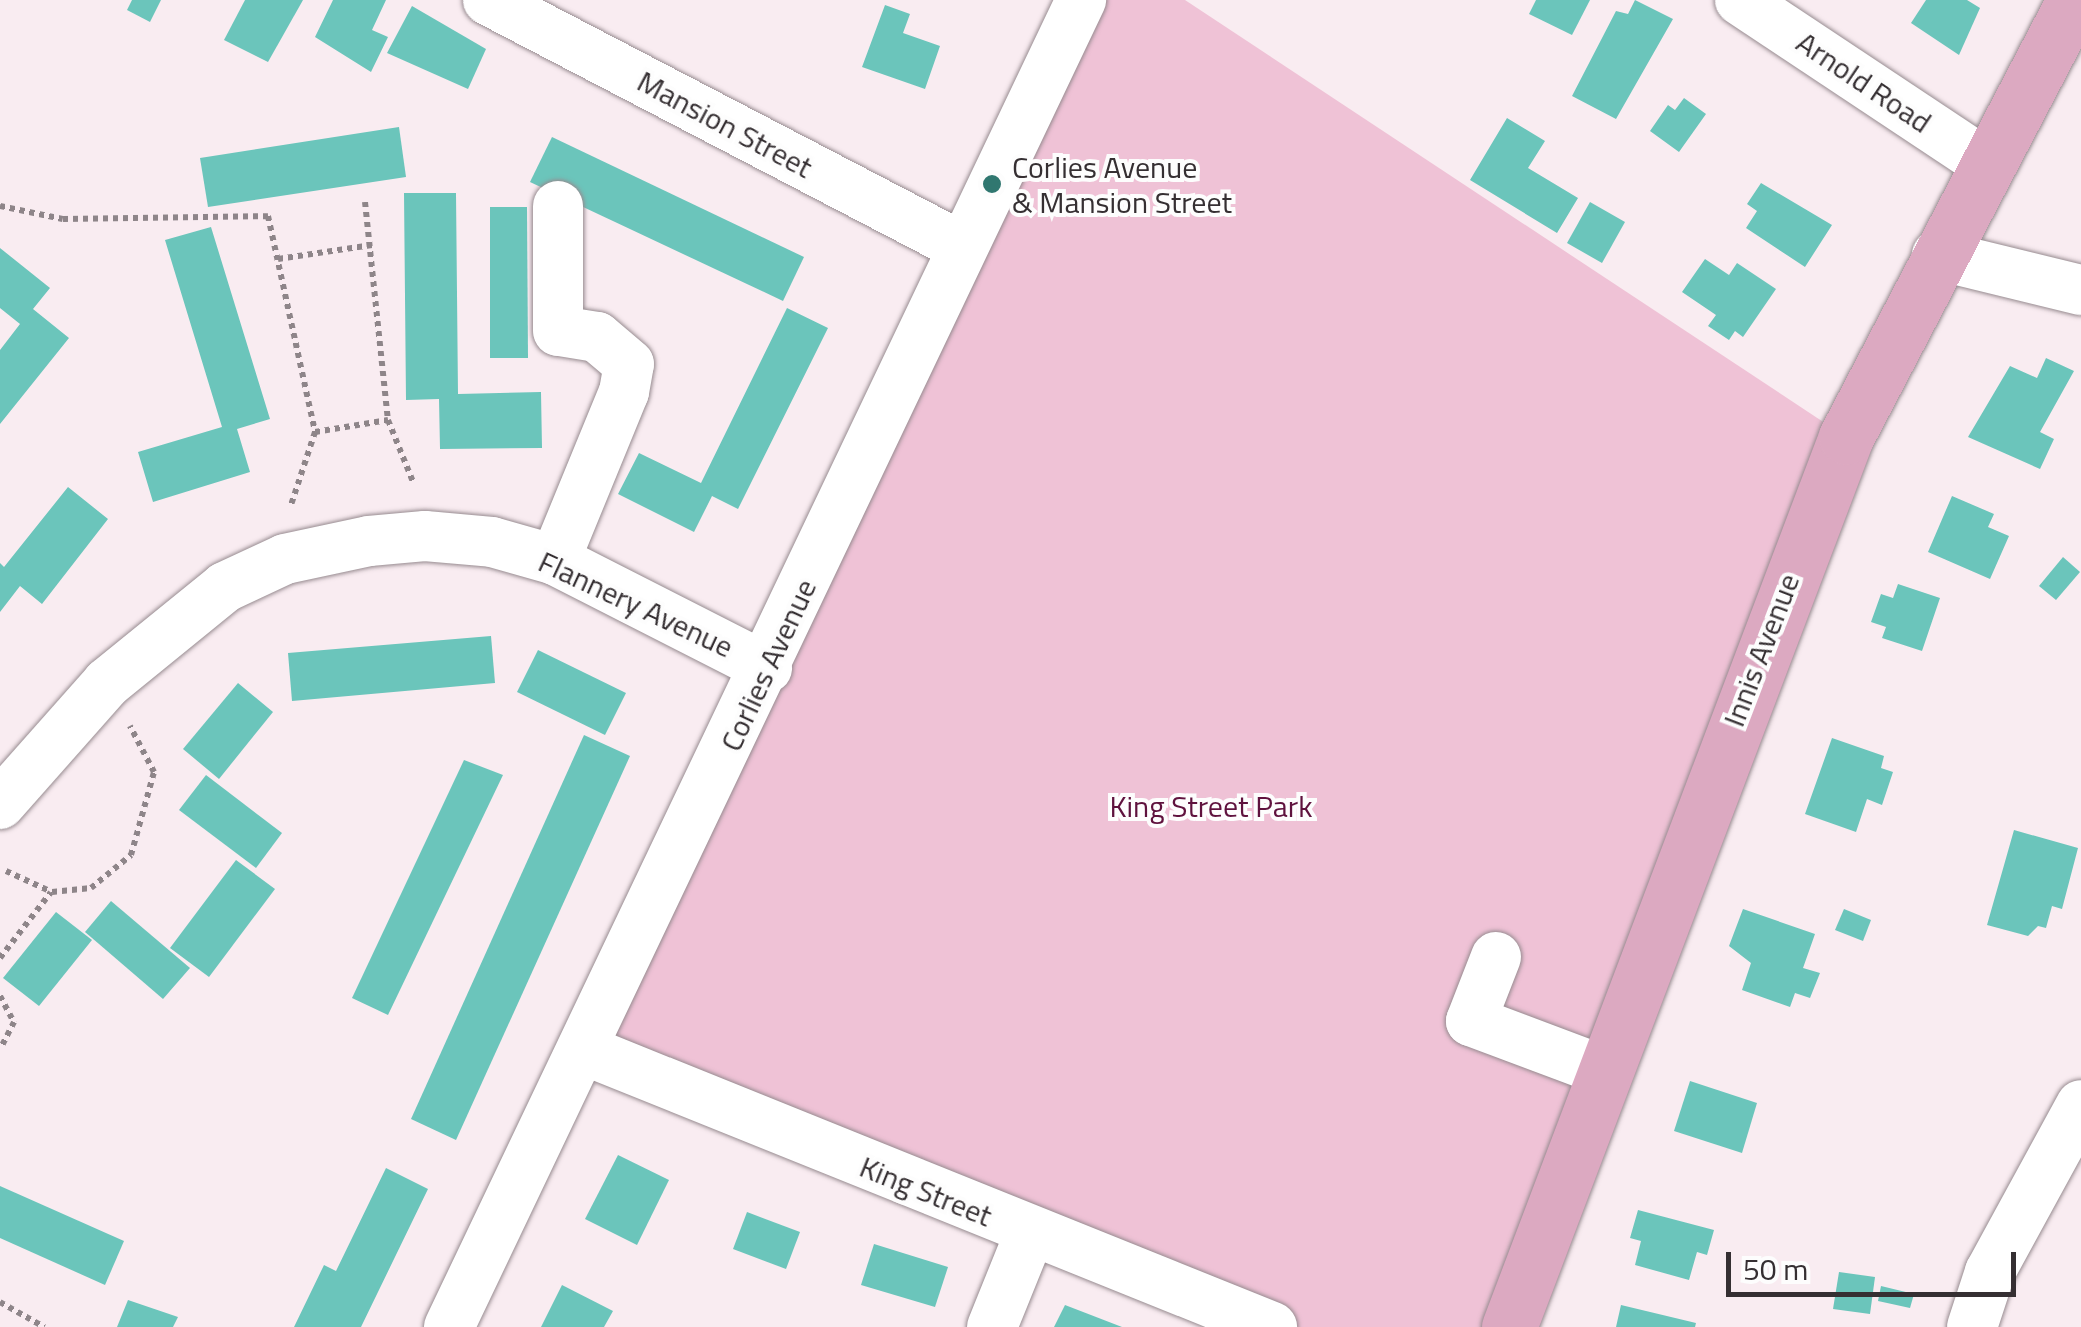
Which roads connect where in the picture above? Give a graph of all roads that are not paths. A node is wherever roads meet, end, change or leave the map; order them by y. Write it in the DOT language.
graph roads {
  1 [pos="488,0"];
  2 [pos="1081,0"];
  3 [pos="1740,0"];
  4 [pos="2074,0"];
  5 [pos="542,12"];
  6 [pos="1987,164"];
  7 [pos="558,206"];
  8 [pos="962,247"];
  9 [pos="1938,255"];
  10 [pos="2081,290"];
  11 [pos="555,560"];
  12 [pos="767,668"];
  13 [pos="7,778"];
  14 [pos="1496,958"];
  15 [pos="582,1049"];
  16 [pos="1604,1071"];
  17 [pos="2081,1104"];
  18 [pos="1030,1234"];
  19 [pos="449,1327"];
  20 [pos="992,1327"];
  21 [pos="1272,1327"];
  22 [pos="1508,1327"];
  23 [pos="1972,1327"];
  1 -- 5 [label="street, Mansion Street"];
  2 -- 8 [label="street, Corlies Avenue"];
  3 -- 6 [label="street, Arnold Road"];
  4 -- 6 [label="main road, Innis Avenue"];
  5 -- 8 [label="street, Mansion Street"];
  6 -- 9 [label="main road, Innis Avenue"];
  7 -- 11 [label="street"];
  8 -- 12 [label="street, Corlies Avenue"];
  9 -- 10 [label="street"];
  9 -- 16 [label="main road, Innis Avenue"];
  11 -- 12 [label="street, Flannery Avenue"];
  11 -- 13 [label="street, Flannery Avenue"];
  12 -- 15 [label="street, Corlies Avenue"];
  14 -- 16 [label="street"];
  15 -- 18 [label="street, King Street"];
  15 -- 19 [label="street, Corlies Avenue"];
  16 -- 22 [label="main road, Innis Avenue"];
  17 -- 23 [label="street"];
  18 -- 20 [label="street"];
  18 -- 21 [label="street, King Street"];
}
